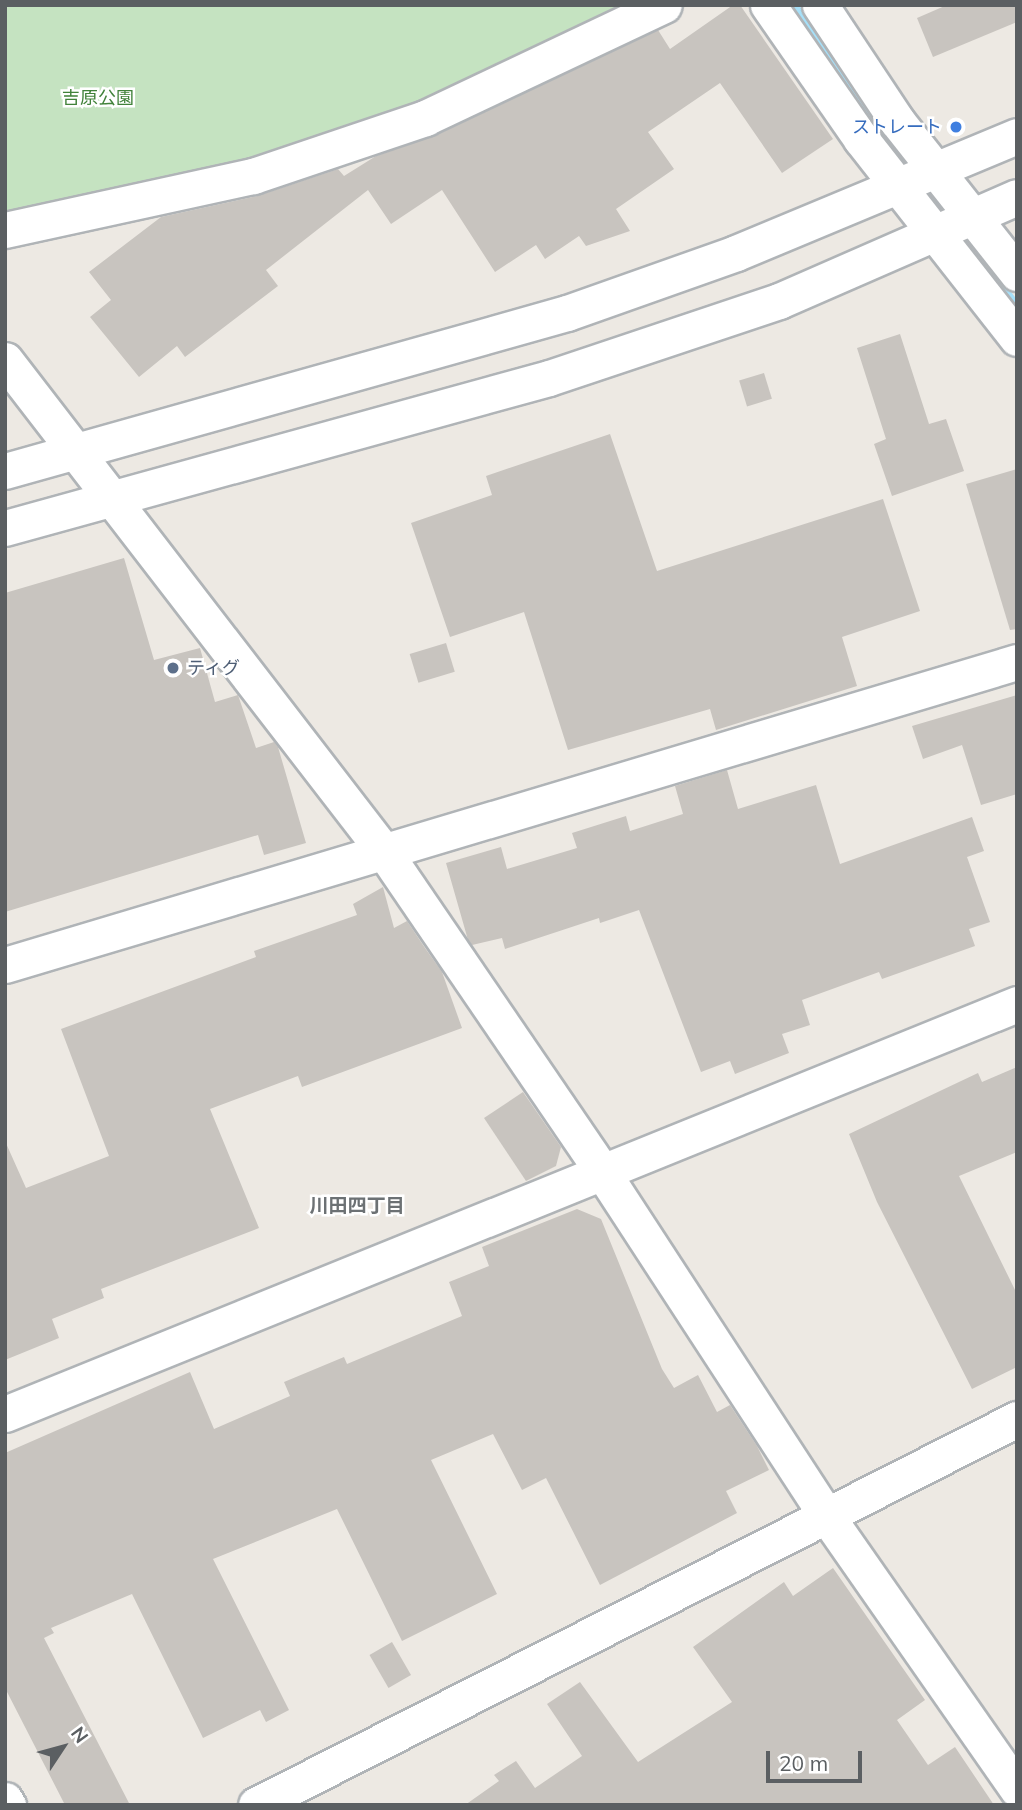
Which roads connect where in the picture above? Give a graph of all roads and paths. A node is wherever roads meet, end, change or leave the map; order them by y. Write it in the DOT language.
graph roads {
  1 [pos="664,5"];
  2 [pos="768,5"];
  3 [pos="820,5"];
  4 [pos="1017,136"];
  5 [pos="937,172"];
  6 [pos="900,188"];
  7 [pos="1017,197"];
  8 [pos="973,216"];
  9 [pos="5,230"];
  10 [pos="935,232"];
  11 [pos="1017,272"];
  12 [pos="1017,338"];
  13 [pos="5,360"];
  14 [pos="75,452"];
  15 [pos="5,471"];
  16 [pos="111,497"];
  17 [pos="5,528"];
  18 [pos="1017,662"];
  19 [pos="385,853"];
  20 [pos="5,965"];
  21 [pos="1017,1004"];
  22 [pos="603,1173"];
  23 [pos="5,1413"];
  24 [pos="1017,1419"];
  25 [pos="827,1514"];
  26 [pos="1017,1789"];
  27 [pos="5,1800"];
  28 [pos="8,1805"];
  29 [pos="257,1805"];
  1 -- 9 [label="street"];
  2 -- 6 [label="street"];
  3 -- 5 [label="street"];
  4 -- 5 [label="street"];
  5 -- 6 [label="street"];
  5 -- 8 [label="street"];
  6 -- 10 [label="street"];
  6 -- 14 [label="street"];
  7 -- 8 [label="street"];
  8 -- 10 [label="street"];
  8 -- 11 [label="street"];
  10 -- 12 [label="street"];
  10 -- 16 [label="street"];
  13 -- 14 [label="street"];
  14 -- 15 [label="street"];
  14 -- 16 [label="street"];
  16 -- 17 [label="street"];
  16 -- 19 [label="street"];
  18 -- 19 [label="street"];
  19 -- 20 [label="street"];
  19 -- 22 [label="street"];
  21 -- 22 [label="street"];
  22 -- 23 [label="street"];
  22 -- 25 [label="street"];
  24 -- 25 [label="street"];
  25 -- 26 [label="street"];
  25 -- 29 [label="street"];
  27 -- 28 [label="street"];
}
